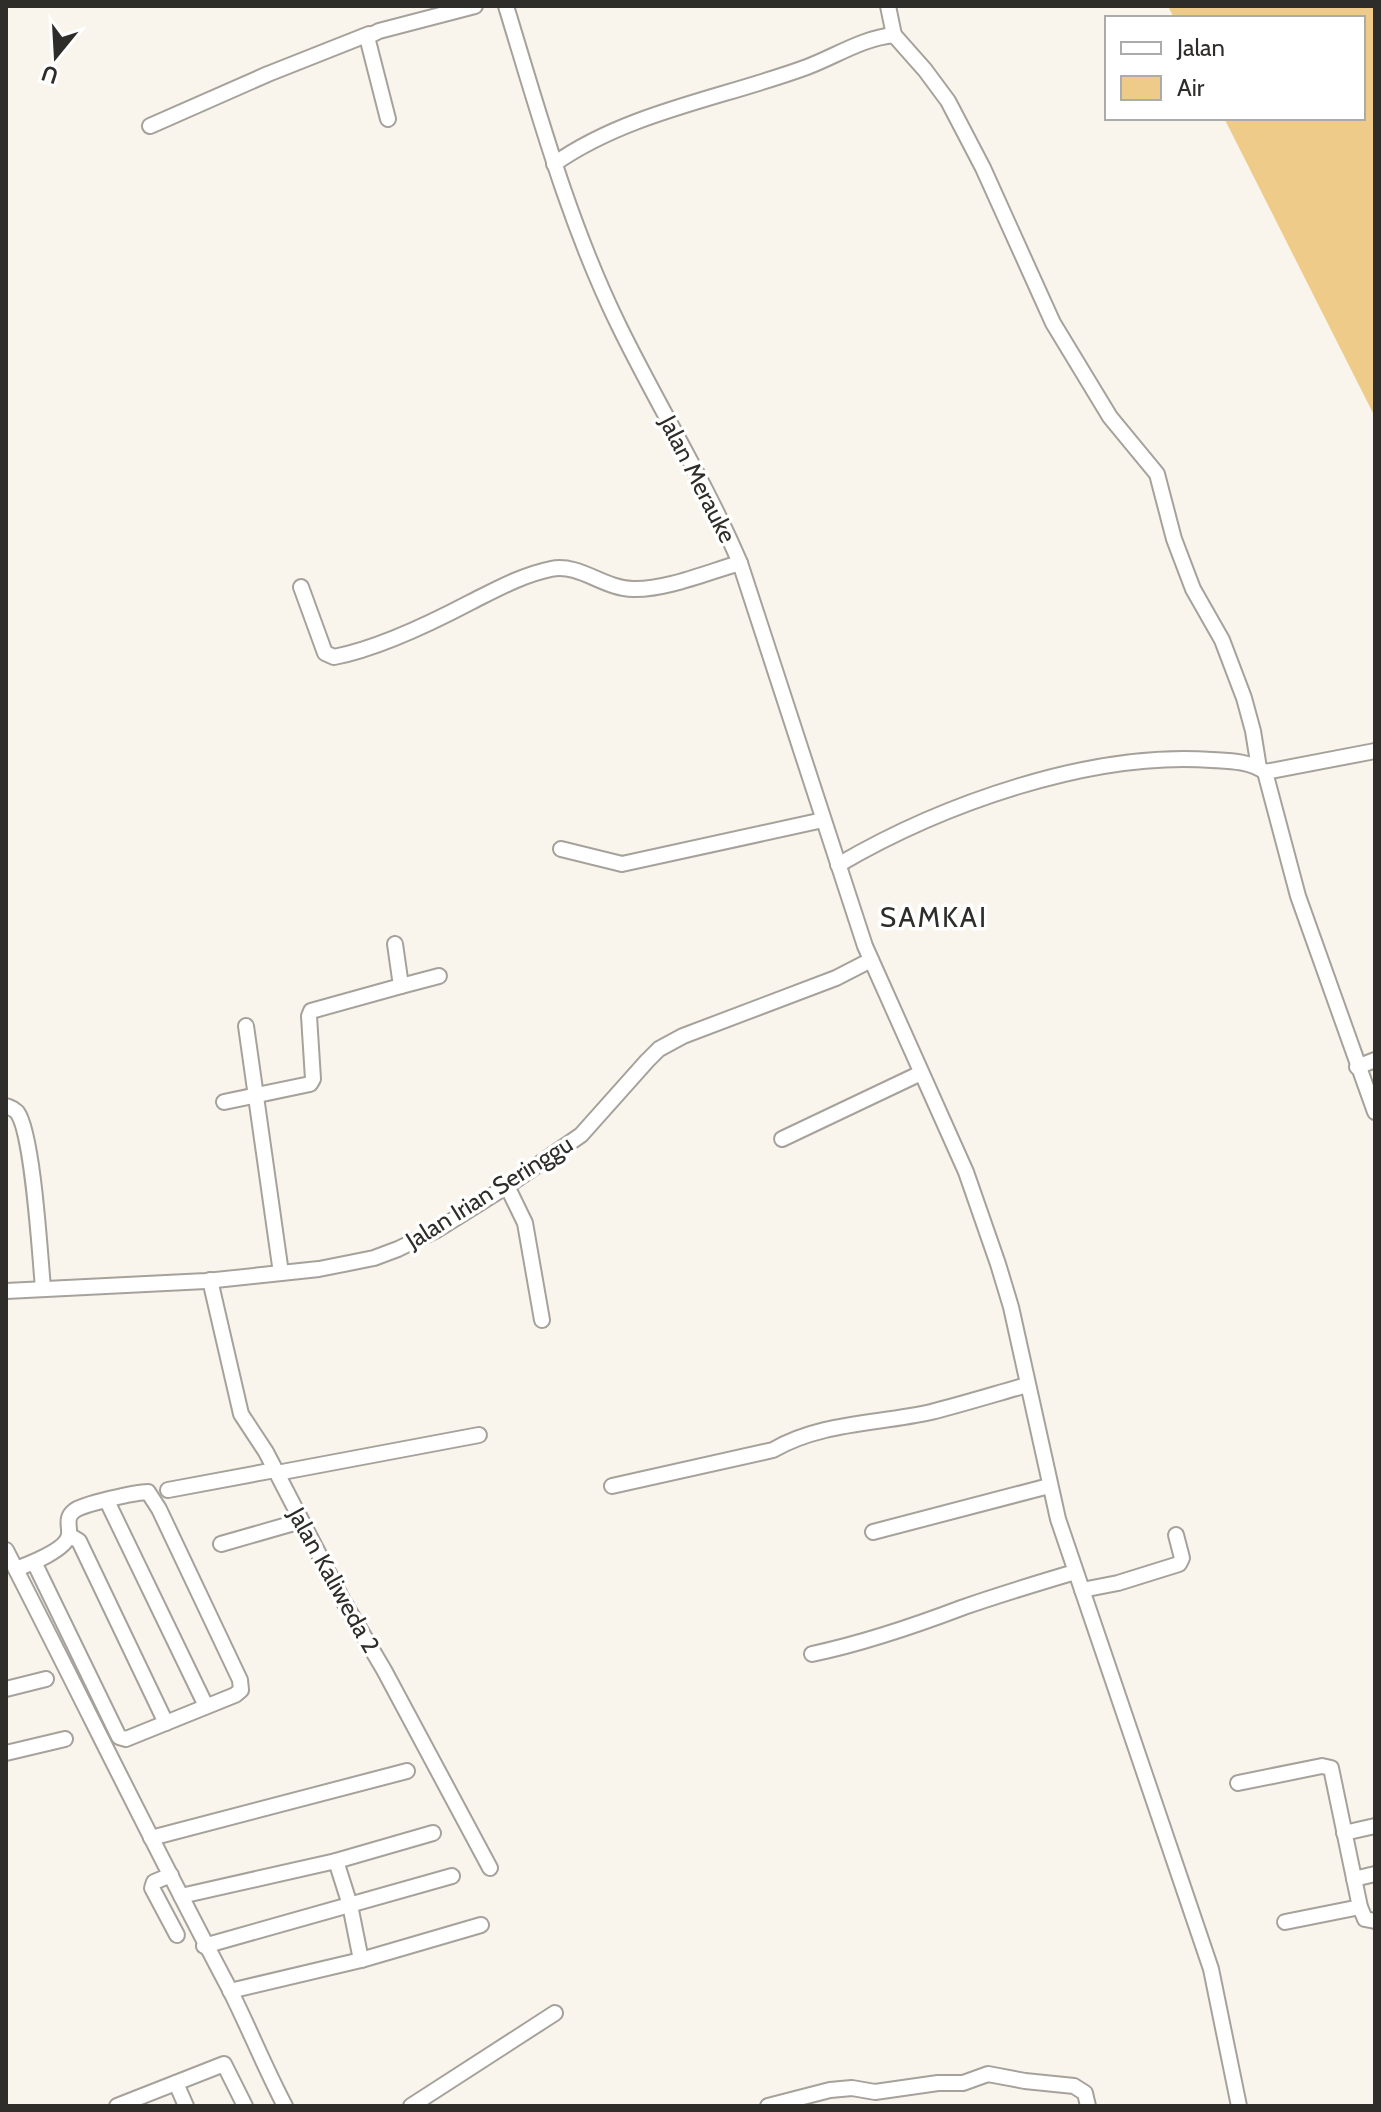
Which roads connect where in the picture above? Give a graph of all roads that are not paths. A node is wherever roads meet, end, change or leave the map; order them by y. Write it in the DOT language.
graph roads {
  1 [pos="475,6"];
  2 [pos="506,6"];
  3 [pos="888,6"];
  4 [pos="369,34"];
  5 [pos="894,35"];
  6 [pos="388,119"];
  7 [pos="150,126"];
  8 [pos="554,164"];
  9 [pos="740,563"];
  10 [pos="301,587"];
  11 [pos="1375,751"];
  12 [pos="1262,770"];
  13 [pos="823,820"];
  14 [pos="561,849"];
  15 [pos="838,865"];
  16 [pos="395,944"];
  17 [pos="871,960"];
  18 [pos="439,976"];
  19 [pos="401,986"];
  20 [pos="246,1026"];
  21 [pos="1375,1060"];
  22 [pos="1357,1067"];
  23 [pos="921,1073"];
  24 [pos="255,1096"];
  25 [pos="224,1102"];
  26 [pos="6,1106"];
  27 [pos="1375,1112"];
  28 [pos="782,1139"];
  29 [pos="507,1186"];
  30 [pos="281,1273"];
  31 [pos="210,1280"];
  32 [pos="43,1288"];
  33 [pos="6,1291"];
  34 [pos="542,1320"];
  35 [pos="1027,1385"];
  36 [pos="479,1435"];
  37 [pos="276,1472"];
  38 [pos="612,1486"];
  39 [pos="1049,1486"];
  40 [pos="168,1490"];
  41 [pos="107,1501"];
  42 [pos="301,1521"];
  43 [pos="873,1532"];
  44 [pos="69,1535"];
  45 [pos="1176,1535"];
  46 [pos="221,1544"];
  47 [pos="6,1550"];
  48 [pos="34,1562"];
  49 [pos="16,1569"];
  50 [pos="1075,1572"];
  51 [pos="1082,1590"];
  52 [pos="72,1639"];
  53 [pos="55,1647"];
  54 [pos="812,1654"];
  55 [pos="46,1679"];
  56 [pos="6,1689"];
  57 [pos="206,1706"];
  58 [pos="166,1723"];
  59 [pos="65,1739"];
  60 [pos="6,1753"];
  61 [pos="407,1771"];
  62 [pos="1238,1783"];
  63 [pos="1375,1826"];
  64 [pos="433,1833"];
  65 [pos="1344,1833"];
  66 [pos="151,1838"];
  67 [pos="336,1861"];
  68 [pos="490,1868"];
  69 [pos="1375,1874"];
  70 [pos="452,1876"];
  71 [pos="164,1878"];
  72 [pos="1354,1879"];
  73 [pos="181,1896"];
  74 [pos="350,1905"];
  75 [pos="1360,1907"];
  76 [pos="1375,1921"];
  77 [pos="1285,1922"];
  78 [pos="481,1925"];
  79 [pos="177,1935"];
  80 [pos="204,1946"];
  81 [pos="361,1960"];
  82 [pos="230,1991"];
  83 [pos="555,2013"];
  84 [pos="176,2083"];
  85 [pos="117,2106"];
  86 [pos="186,2106"];
  87 [pos="245,2106"];
  88 [pos="285,2106"];
  89 [pos="411,2106"];
  90 [pos="768,2106"];
  91 [pos="1088,2106"];
  92 [pos="1239,2106"];
  1 -- 4 [label="street"];
  2 -- 8 [label="street, Jalan Merauke"];
  3 -- 5 [label="street"];
  4 -- 6 [label="street"];
  4 -- 7 [label="street"];
  5 -- 8 [label="street"];
  5 -- 12 [label="street"];
  8 -- 9 [label="street, Jalan Merauke"];
  9 -- 10 [label="street"];
  9 -- 13 [label="street, Jalan Merauke"];
  11 -- 12 [label="street"];
  12 -- 15 [label="street"];
  12 -- 22 [label="street"];
  13 -- 14 [label="street"];
  13 -- 15 [label="street, Jalan Merauke"];
  15 -- 17 [label="street, Jalan Merauke"];
  16 -- 19 [label="street"];
  17 -- 23 [label="street, Jalan Merauke"];
  17 -- 29 [label="street, Jalan Irian Seringgu"];
  18 -- 19 [label="street"];
  19 -- 24 [label="street"];
  20 -- 24 [label="street"];
  21 -- 22 [label="street"];
  22 -- 27 [label="street"];
  23 -- 28 [label="street"];
  23 -- 35 [label="street, Jalan Merauke"];
  24 -- 25 [label="street"];
  24 -- 30 [label="street"];
  26 -- 32 [label="street"];
  29 -- 30 [label="street, Jalan Irian Seringgu"];
  29 -- 34 [label="street"];
  30 -- 31 [label="street, Jalan Irian Seringgu"];
  31 -- 32 [label="street, Jalan Irian Seringgu"];
  31 -- 37 [label="street, Jalan Kaliweda 2"];
  32 -- 33 [label="street, Jalan Irian Seringgu"];
  35 -- 38 [label="street"];
  35 -- 39 [label="street, Jalan Merauke"];
  36 -- 37 [label="street"];
  37 -- 40 [label="street"];
  37 -- 42 [label="street, Jalan Kaliweda 2"];
  39 -- 43 [label="street"];
  39 -- 50 [label="street, Jalan Merauke"];
  41 -- 44 [label="street"];
  41 -- 57 [label="street"];
  41 -- 57 [label="street"];
  42 -- 46 [label="street"];
  42 -- 68 [label="street, Jalan Kaliweda 2"];
  44 -- 48 [label="street"];
  44 -- 58 [label="street"];
  45 -- 51 [label="street"];
  47 -- 49 [label="street"];
  48 -- 49 [label="street"];
  48 -- 52 [label="street"];
  49 -- 53 [label="street"];
  50 -- 51 [label="street, Jalan Merauke"];
  50 -- 54 [label="street"];
  51 -- 92 [label="street, Jalan Merauke"];
  52 -- 53 [label="street"];
  52 -- 58 [label="street"];
  53 -- 66 [label="street"];
  55 -- 56 [label="street"];
  57 -- 58 [label="street"];
  59 -- 60 [label="street"];
  61 -- 66 [label="street"];
  62 -- 65 [label="street"];
  63 -- 65 [label="street"];
  64 -- 67 [label="street"];
  65 -- 72 [label="street"];
  66 -- 71 [label="street"];
  67 -- 73 [label="street"];
  67 -- 74 [label="street"];
  69 -- 72 [label="street"];
  70 -- 74 [label="street"];
  71 -- 73 [label="street"];
  71 -- 79 [label="street"];
  72 -- 75 [label="street"];
  73 -- 80 [label="street"];
  74 -- 80 [label="street"];
  74 -- 81 [label="street"];
  75 -- 76 [label="street"];
  75 -- 77 [label="street"];
  78 -- 81 [label="street"];
  80 -- 82 [label="street"];
  81 -- 82 [label="street"];
  82 -- 88 [label="street"];
  83 -- 89 [label="street"];
  84 -- 85 [label="street"];
  84 -- 86 [label="street"];
  84 -- 87 [label="street"];
  90 -- 91 [label="street"];
}
